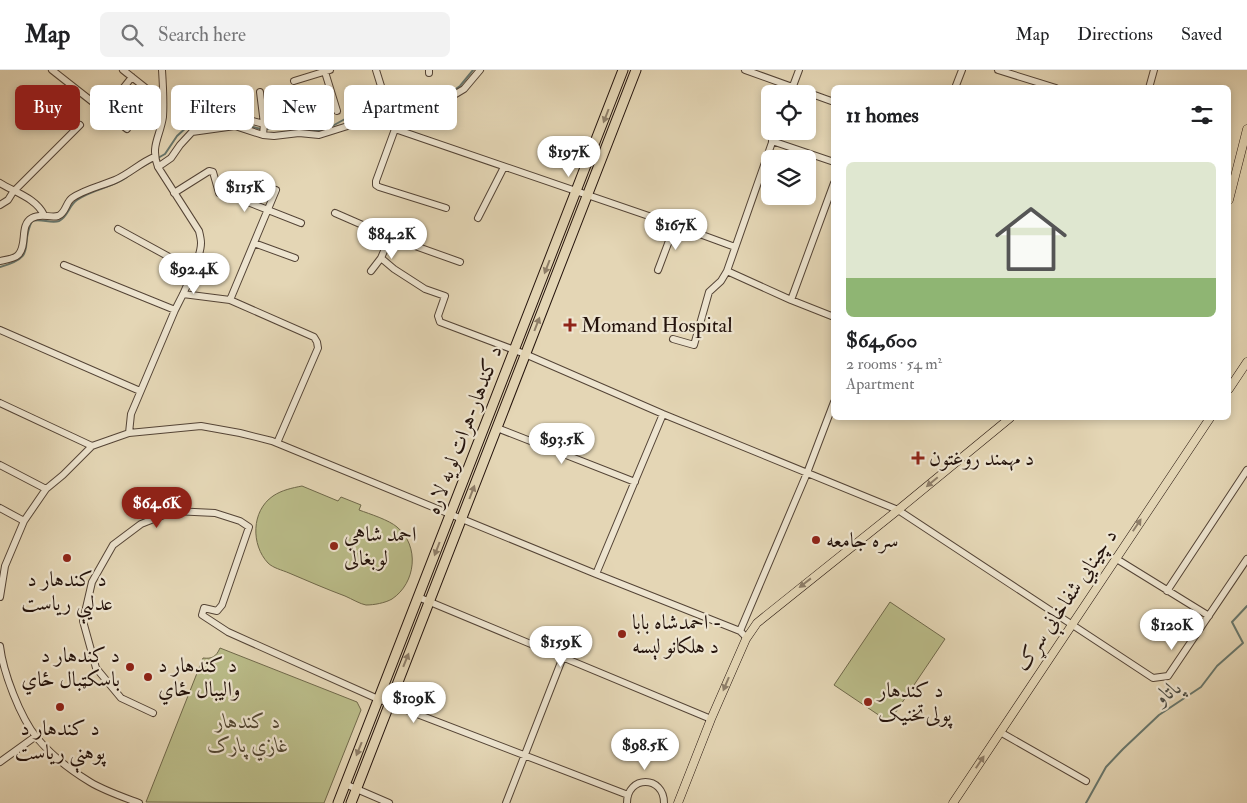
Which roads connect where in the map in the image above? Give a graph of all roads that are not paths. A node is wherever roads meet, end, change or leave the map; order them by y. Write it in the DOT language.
graph roads {
  1 [pos="52,70"];
  2 [pos="123,70"];
  3 [pos="162,70"];
  4 [pos="376,70"];
  5 [pos="480,70"];
  6 [pos="623,70"];
  7 [pos="636,70"];
  8 [pos="745,70"];
  9 [pos="799,70"];
  10 [pos="962,70"];
  11 [pos="998,70"];
  12 [pos="1031,70"];
  13 [pos="1154,70"];
  14 [pos="327,71"];
  15 [pos="132,78"];
  16 [pos="1028,79"];
  17 [pos="294,81"];
  18 [pos="126,85"];
  19 [pos="381,85"];
  20 [pos="787,85"];
  21 [pos="794,85"];
  22 [pos="956,85"];
  23 [pos="1047,85"];
  24 [pos="1150,85"];
  25 [pos="260,92"];
  26 [pos="457,93"];
  27 [pos="816,95"];
  28 [pos="90,99"];
  29 [pos="162,101"];
  30 [pos="831,101"];
  31 [pos="336,111"];
  32 [pos="254,121"];
  33 [pos="264,124"];
  34 [pos="344,127"];
  35 [pos="1247,129"];
  36 [pos="75,130"];
  37 [pos="207,130"];
  38 [pos="248,130"];
  39 [pos="394,130"];
  40 [pos="397,130"];
  41 [pos="263,135"];
  42 [pos="772,141"];
  43 [pos="156,161"];
  44 [pos="831,161"];
  45 [pos="504,167"];
  46 [pos="0,182"];
  47 [pos="276,190"];
  48 [pos="831,191"];
  49 [pos="13,192"];
  50 [pos="576,192"];
  51 [pos="1231,192"];
  52 [pos="174,193"];
  53 [pos="219,193"];
  54 [pos="230,195"];
  55 [pos="587,196"];
  56 [pos="0,205"];
  57 [pos="446,208"];
  58 [pos="268,211"];
  59 [pos="335,213"];
  60 [pos="44,215"];
  61 [pos="478,218"];
  62 [pos="301,223"];
  63 [pos="675,225"];
  64 [pos="118,229"];
  65 [pos="390,237"];
  66 [pos="254,242"];
  67 [pos="735,247"];
  68 [pos="295,258"];
  69 [pos="381,258"];
  70 [pos="0,261"];
  71 [pos="460,262"];
  72 [pos="64,265"];
  73 [pos="193,270"];
  74 [pos="658,270"];
  75 [pos="371,271"];
  76 [pos="727,271"];
  77 [pos="183,294"];
  78 [pos="230,300"];
  79 [pos="791,300"];
  80 [pos="175,310"];
  81 [pos="831,316"];
  82 [pos="0,330"];
  83 [pos="673,339"];
  84 [pos="514,350"];
  85 [pos="525,354"];
  86 [pos="1247,362"];
  87 [pos="1231,386"];
  88 [pos="140,391"];
  89 [pos="0,403"];
  90 [pos="831,410"];
  91 [pos="663,414"];
  92 [pos="1008,420"];
  93 [pos="1209,420"];
  94 [pos="497,428"];
  95 [pos="129,433"];
  96 [pos="277,443"];
  97 [pos="92,446"];
  98 [pos="0,465"];
  99 [pos="1247,470"];
  100 [pos="807,473"];
  101 [pos="635,482"];
  102 [pos="46,490"];
  103 [pos="0,508"];
  104 [pos="898,510"];
  105 [pos="451,513"];
  106 [pos="462,518"];
  107 [pos="24,521"];
  108 [pos="1115,558"];
  109 [pos="1247,559"];
  110 [pos="3,565"];
  111 [pos="596,574"];
  112 [pos="1167,591"];
  113 [pos="0,597"];
  114 [pos="418,597"];
  115 [pos="429,601"];
  116 [pos="1209,616"];
  117 [pos="1072,625"];
  118 [pos="740,631"];
  119 [pos="747,638"];
  120 [pos="0,648"];
  121 [pos="563,657"];
  122 [pos="378,699"];
  123 [pos="389,704"];
  124 [pos="153,713"];
  125 [pos="711,720"];
  126 [pos="1000,732"];
  127 [pos="36,736"];
  128 [pos="524,755"];
  129 [pos="0,762"];
  130 [pos="1086,780"];
  131 [pos="345,784"];
  132 [pos="357,789"];
  133 [pos="628,795"];
  134 [pos="137,802"];
  135 [pos="338,803"];
  136 [pos="351,803"];
  137 [pos="389,803"];
  138 [pos="506,803"];
  139 [pos="627,803"];
  140 [pos="664,803"];
  141 [pos="678,803"];
  142 [pos="953,803"];
  1 -- 28 [label="street"];
  2 -- 15 [label="street"];
  3 -- 29 [label="street"];
  4 -- 19 [label="street"];
  5 -- 26 [label="street"];
  6 -- 50 [label="highway, د کندهار-هرات لويه لاره, one-way"];
  7 -- 55 [label="highway, د کندهار-هرات لويه لاره"];
  8 -- 20 [label="street"];
  9 -- 21 [label="street"];
  10 -- 22 [label="street"];
  11 -- 16 [label="street"];
  12 -- 16 [label="street"];
  13 -- 24 [label="street"];
  14 -- 17 [label="street"];
  14 -- 31 [label="street"];
  15 -- 18 [label="street"];
  15 -- 29 [label="street"];
  16 -- 23 [label="street"];
  25 -- 33 [label="street"];
  27 -- 30 [label="street"];
  29 -- 43 [label="street"];
  32 -- 33 [label="street"];
  33 -- 41 [label="street"];
  34 -- 41 [label="street"];
  35 -- 51 [label="main road"];
  36 -- 49 [label="street"];
  37 -- 43 [label="street"];
  38 -- 41 [label="street"];
  39 -- 57 [label="street"];
  40 -- 45 [label="street"];
  42 -- 44 [label="street"];
  42 -- 67 [label="street"];
  43 -- 52 [label="street"];
  43 -- 60 [label="street"];
  45 -- 50 [label="street"];
  45 -- 61 [label="street"];
  46 -- 49 [label="street"];
  47 -- 58 [label="street"];
  48 -- 79 [label="street"];
  49 -- 56 [label="street"];
  49 -- 60 [label="street"];
  50 -- 55 [label="street"];
  50 -- 84 [label="highway, د کندهار-هرات لويه لاره, one-way"];
  52 -- 53 [label="street"];
  52 -- 73 [label="street"];
  54 -- 58 [label="street"];
  55 -- 63 [label="street"];
  85 -- 55 [label="highway, د کندهار-هرات لويه لاره, one-way"];
  58 -- 62 [label="street"];
  58 -- 66 [label="street"];
  59 -- 65 [label="street"];
  60 -- 70 [label="street"];
  63 -- 67 [label="street"];
  63 -- 74 [label="street"];
  64 -- 73 [label="street"];
  65 -- 69 [label="street"];
  65 -- 71 [label="street"];
  66 -- 68 [label="street"];
  66 -- 78 [label="street"];
  67 -- 76 [label="street"];
  69 -- 75 [label="street"];
  69 -- 84 [label="street"];
  72 -- 80 [label="street"];
  73 -- 77 [label="street"];
  76 -- 79 [label="street"];
  76 -- 83 [label="street"];
  77 -- 78 [label="street"];
  77 -- 80 [label="street"];
  78 -- 96 [label="street"];
  79 -- 81 [label="street"];
  80 -- 88 [label="street"];
  82 -- 88 [label="street"];
  84 -- 85 [label="street"];
  84 -- 105 [label="highway, د کندهار-هرات لويه لاره"];
  85 -- 91 [label="street"];
  85 -- 94 [label="highway, د کندهار-هرات لويه لاره"];
  86 -- 87 [label="main road"];
  88 -- 95 [label="street"];
  89 -- 97 [label="street"];
  90 -- 100 [label="street"];
  91 -- 100 [label="street"];
  91 -- 101 [label="street"];
  92 -- 104 [label="main road, one-way"];
  108 -- 93 [label="main road, د چينايي شفاخانې سړک, one-way"];
  94 -- 101 [label="street"];
  106 -- 94 [label="highway, د کندهار-هرات لويه لاره, one-way"];
  95 -- 96 [label="street"];
  95 -- 97 [label="street"];
  96 -- 105 [label="street"];
  97 -- 102 [label="street"];
  98 -- 102 [label="street"];
  99 -- 112 [label="street"];
  100 -- 104 [label="street"];
  100 -- 118 [label="street"];
  101 -- 111 [label="street"];
  102 -- 107 [label="street"];
  103 -- 107 [label="street"];
  104 -- 117 [label="street"];
  104 -- 119 [label="main road, one-way"];
  105 -- 106 [label="street"];
  105 -- 114 [label="highway, د کندهار-هرات لويه لاره, one-way"];
  106 -- 111 [label="street"];
  106 -- 115 [label="highway, د کندهار-هرات لويه لاره"];
  107 -- 110 [label="street"];
  108 -- 112 [label="street"];
  108 -- 117 [label="main road, د چينايي شفاخانې سړک"];
  109 -- 116 [label="street"];
  110 -- 113 [label="street"];
  111 -- 118 [label="street"];
  112 -- 116 [label="street"];
  114 -- 115 [label="street"];
  114 -- 122 [label="highway, د کندهار-هرات لويه لاره"];
  115 -- 121 [label="street"];
  123 -- 115 [label="highway, د کندهار-هرات لويه لاره, one-way"];
  116 -- 117 [label="street"];
  117 -- 126 [label="main road, د چينايي شفاخانې سړک"];
  118 -- 119 [label="street"];
  119 -- 125 [label="main road, one-way"];
  120 -- 127 [label="street"];
  121 -- 125 [label="street"];
  121 -- 128 [label="street"];
  122 -- 123 [label="street"];
  122 -- 124 [label="street"];
  122 -- 131 [label="highway, د کندهار-هرات لويه لاره, one-way"];
  123 -- 128 [label="street"];
  123 -- 132 [label="highway, د کندهار-هرات لويه لاره"];
  125 -- 141 [label="main road"];
  126 -- 130 [label="street"];
  142 -- 126 [label="main road, د چينايي شفاخانې سړک, one-way"];
  127 -- 129 [label="street"];
  127 -- 134 [label="street"];
  128 -- 133 [label="street"];
  128 -- 138 [label="street"];
  131 -- 132 [label="street"];
  131 -- 135 [label="highway, د کندهار-هرات لويه لاره"];
  132 -- 136 [label="highway, د کندهار-هرات لويه لاره"];
  132 -- 137 [label="street"];
  133 -- 139 [label="street"];
  133 -- 140 [label="street"];
}
